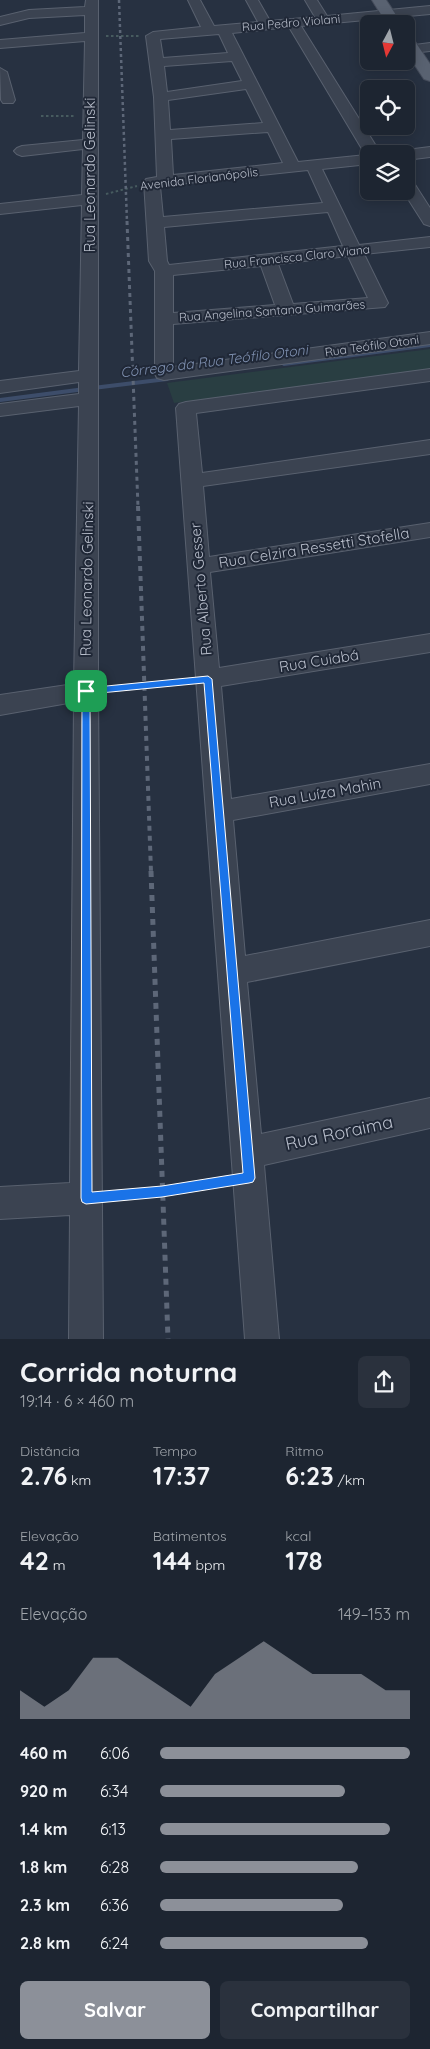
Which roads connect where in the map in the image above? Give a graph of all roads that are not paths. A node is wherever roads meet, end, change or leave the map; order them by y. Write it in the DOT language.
graph roads {
  1 [pos="194,0"];
  2 [pos="252,0"];
  3 [pos="311,0"];
  4 [pos="379,0"];
  5 [pos="92,5"];
  6 [pos="430,10"];
  7 [pos="389,15"];
  8 [pos="409,15"];
  9 [pos="360,19"];
  10 [pos="0,20"];
  11 [pos="324,20"];
  12 [pos="293,23"];
  13 [pos="266,25"];
  14 [pos="216,30"];
  15 [pos="92,36"];
  16 [pos="0,44"];
  17 [pos="415,45"];
  18 [pos="430,47"];
  19 [pos="415,53"];
  20 [pos="237,56"];
  21 [pos="156,63"];
  22 [pos="0,72"];
  23 [pos="430,76"];
  24 [pos="251,84"];
  25 [pos="161,97"];
  26 [pos="8,100"];
  27 [pos="273,127"];
  28 [pos="164,135"];
  29 [pos="91,144"];
  30 [pos="368,145"];
  31 [pos="22,151"];
  32 [pos="430,152"];
  33 [pos="415,154"];
  34 [pos="360,160"];
  35 [pos="313,165"];
  36 [pos="293,167"];
  37 [pos="158,182"];
  38 [pos="415,197"];
  39 [pos="90,199"];
  40 [pos="333,207"];
  41 [pos="0,209"];
  42 [pos="430,221"];
  43 [pos="155,223"];
  44 [pos="430,242"];
  45 [pos="354,251"];
  46 [pos="268,260"];
  47 [pos="164,271"];
  48 [pos="286,310"];
  49 [pos="165,319"];
  50 [pos="430,338"];
  51 [pos="430,375"];
  52 [pos="0,387"];
  53 [pos="89,387"];
  54 [pos="0,410"];
  55 [pos="430,447"];
  56 [pos="192,480"];
  57 [pos="430,530"];
  58 [pos="199,566"];
  59 [pos="430,643"];
  60 [pos="208,679"];
  61 [pos="86,691"];
  62 [pos="0,705"];
  63 [pos="430,774"];
  64 [pos="219,812"];
  65 [pos="430,933"];
  66 [pos="232,972"];
  67 [pos="430,1113"];
  68 [pos="248,1165"];
  69 [pos="86,1198"];
  70 [pos="0,1203"];
  71 [pos="86,1339"];
  72 [pos="262,1339"];
  1 -- 14 [label="street"];
  2 -- 13 [label="street"];
  3 -- 11 [label="street"];
  4 -- 7 [label="main road"];
  5 -- 10 [label="street"];
  5 -- 15 [label="street, Rua Leonardo Gelinski"];
  6 -- 8 [label="street, Rua Pedro Violani"];
  9 -- 11 [label="street, Rua Pedro Violani"];
  11 -- 12 [label="street, Rua Pedro Violani"];
  12 -- 13 [label="street, Rua Pedro Violani"];
  12 -- 30 [label="street"];
  13 -- 14 [label="street, Rua Pedro Violani"];
  14 -- 20 [label="street"];
  14 -- 21 [label="street, Rua Pedro Violani"];
  15 -- 16 [label="street"];
  15 -- 29 [label="street, Rua Leonardo Gelinski"];
  17 -- 18 [label="street"];
  19 -- 23 [label="main road"];
  20 -- 21 [label="street"];
  20 -- 24 [label="street"];
  21 -- 25 [label="street"];
  22 -- 26 [label="street"];
  24 -- 25 [label="street"];
  24 -- 27 [label="street"];
  25 -- 28 [label="street"];
  27 -- 28 [label="street"];
  27 -- 36 [label="street"];
  28 -- 37 [label="street"];
  29 -- 31 [label="street"];
  29 -- 39 [label="street, Rua Leonardo Gelinski"];
  32 -- 33 [label="street"];
  34 -- 35 [label="street, Avenida Florianópolis"];
  35 -- 36 [label="street, Avenida Florianópolis"];
  35 -- 40 [label="street"];
  36 -- 37 [label="street, Avenida Florianópolis"];
  37 -- 43 [label="street"];
  38 -- 42 [label="street"];
  39 -- 41 [label="street"];
  39 -- 53 [label="street, Rua Leonardo Gelinski"];
  40 -- 43 [label="street"];
  40 -- 45 [label="street"];
  43 -- 47 [label="street"];
  44 -- 45 [label="street, Rua Francisca Claro Viana"];
  45 -- 46 [label="street, Rua Francisca Claro Viana"];
  45 -- 48 [label="street, Rua Angelina Santana Guimarães"];
  46 -- 47 [label="street, Rua Francisca Claro Viana"];
  46 -- 48 [label="street"];
  47 -- 49 [label="street"];
  48 -- 49 [label="street, Rua Angelina Santana Guimarães"];
  49 -- 50 [label="street, Rua Teófilo Otoni"];
  51 -- 56 [label="street, Rua Alberto Gesser"];
  52 -- 53 [label="street"];
  53 -- 54 [label="street"];
  53 -- 61 [label="street, Rua Leonardo Gelinski"];
  55 -- 56 [label="street"];
  56 -- 58 [label="street, Rua Alberto Gesser"];
  57 -- 58 [label="street, Rua Celzira Ressetti Stofella"];
  58 -- 60 [label="street, Rua Alberto Gesser"];
  59 -- 60 [label="street, Rua Cuiabá"];
  60 -- 64 [label="street, Rua Alberto Gesser"];
  61 -- 62 [label="street"];
  61 -- 69 [label="street, Rua Leonardo Gelinski"];
  63 -- 64 [label="street, Rua Luíza Mahin"];
  64 -- 66 [label="street, Rua Alberto Gesser"];
  65 -- 66 [label="street"];
  66 -- 68 [label="street, Rua Alberto Gesser"];
  67 -- 68 [label="street, Rua Roraima"];
  68 -- 72 [label="street, Rua Alberto Gesser"];
  69 -- 70 [label="street"];
  69 -- 71 [label="street, Rua Leonardo Gelinski"];
}
